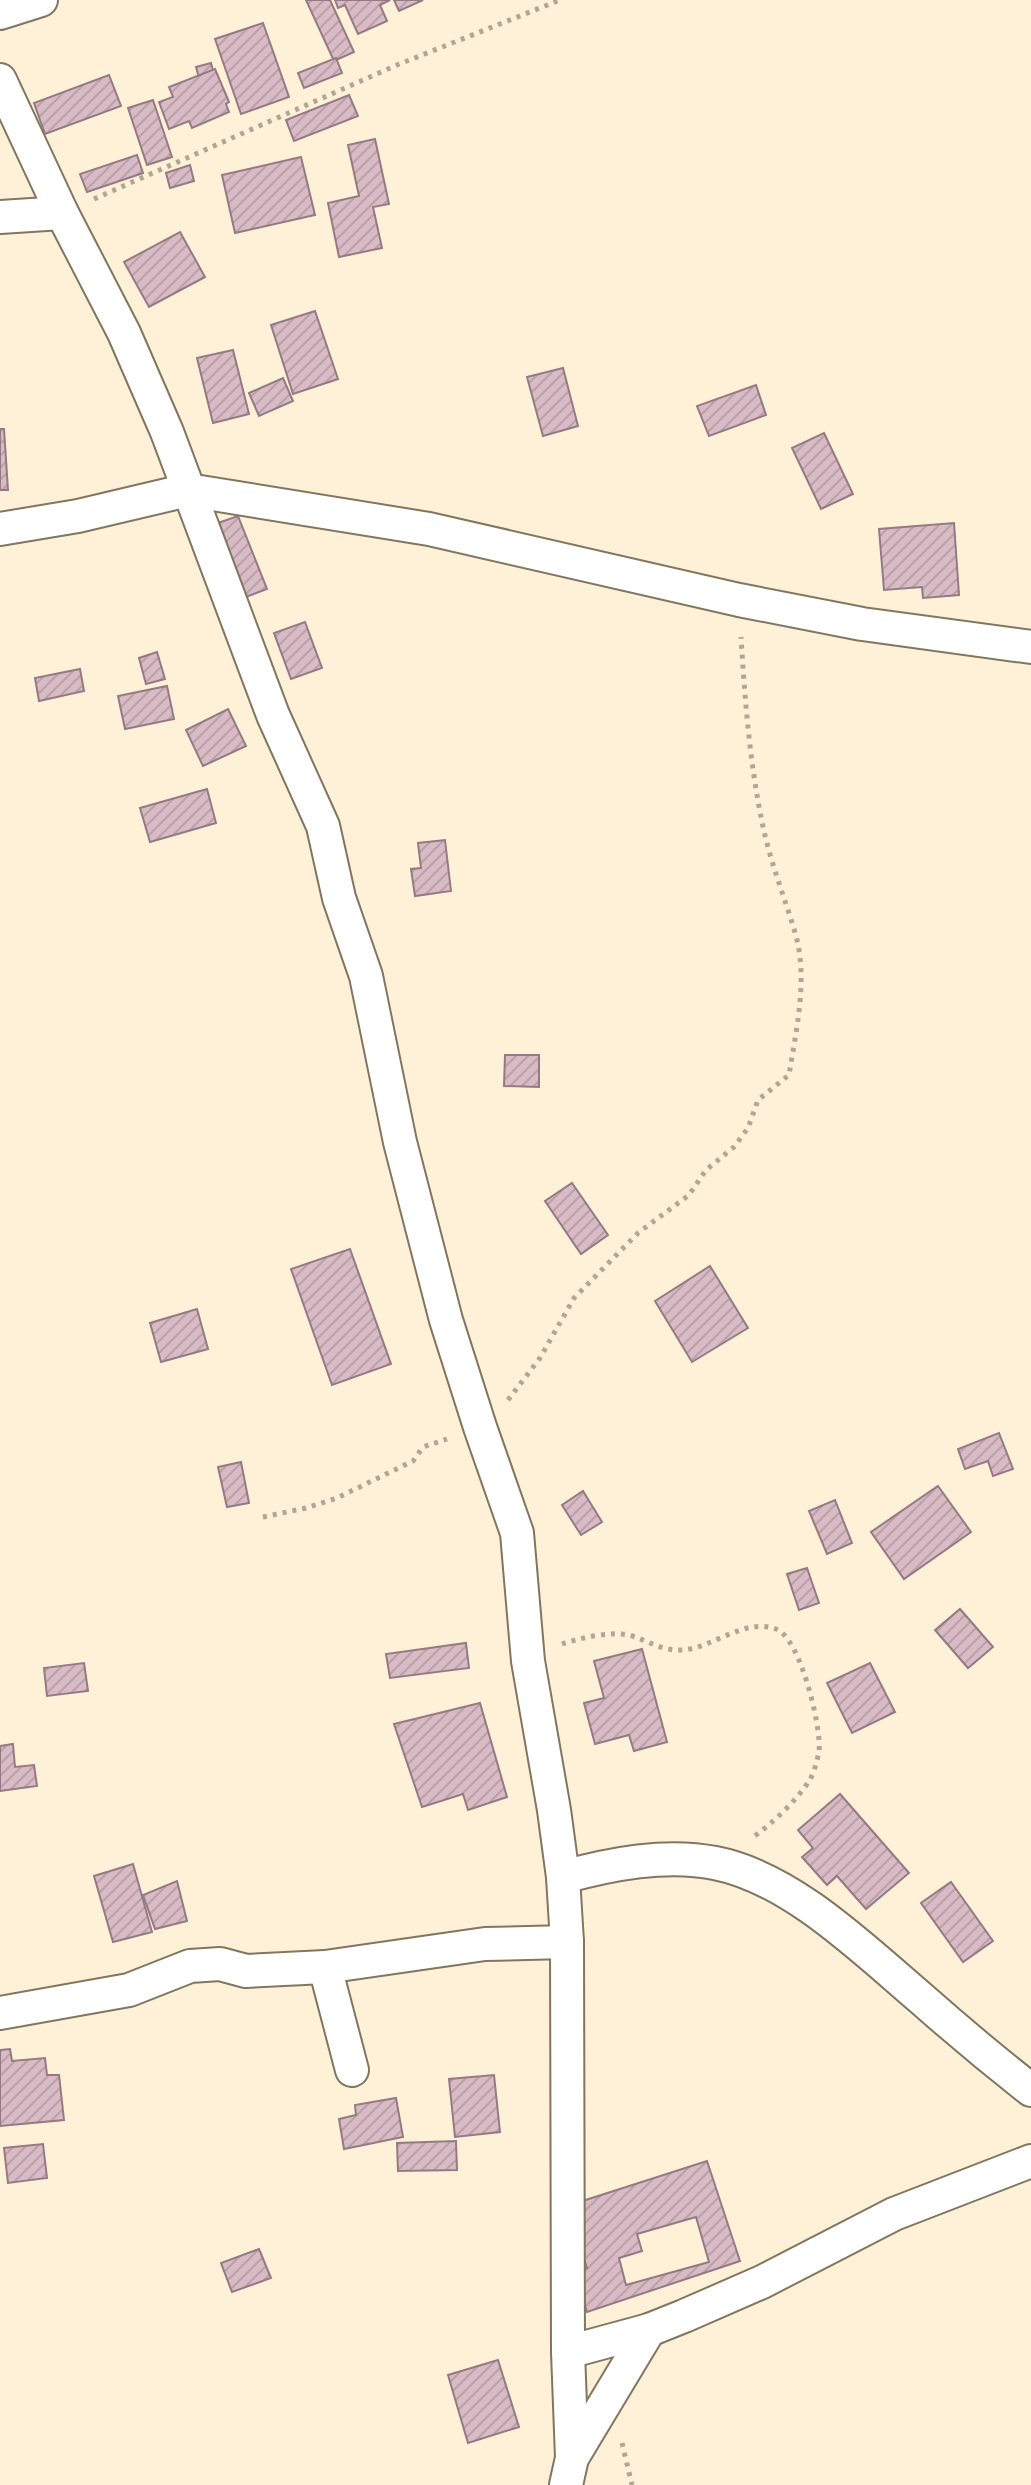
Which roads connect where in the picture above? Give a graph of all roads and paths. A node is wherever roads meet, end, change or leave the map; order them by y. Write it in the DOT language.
graph roads {
  1 [pos="41,0"];
  2 [pos="560,0"];
  3 [pos="0,13"];
  4 [pos="0,80"];
  5 [pos="62,213"];
  6 [pos="0,217"];
  7 [pos="188,490"];
  8 [pos="0,529"];
  9 [pos="739,600"];
  10 [pos="1031,647"];
  11 [pos="480,1427"];
  12 [pos="263,1517"];
  13 [pos="528,1661"];
  14 [pos="717,1863"];
  15 [pos="563,1877"];
  16 [pos="567,1942"];
  17 [pos="325,1967"];
  18 [pos="0,2013"];
  19 [pos="352,2070"];
  20 [pos="1031,2090"];
  21 [pos="1031,2161"];
  22 [pos="649,2330"];
  23 [pos="568,2352"];
  24 [pos="569,2472"];
  1 -- 3 [label="street"];
  2 -- 5 [label="path"];
  4 -- 5 [label="street"];
  5 -- 6 [label="street"];
  5 -- 7 [label="street"];
  7 -- 8 [label="street"];
  7 -- 9 [label="street"];
  7 -- 11 [label="street"];
  9 -- 10 [label="street"];
  9 -- 11 [label="path"];
  11 -- 12 [label="path"];
  11 -- 13 [label="street"];
  13 -- 14 [label="path"];
  13 -- 15 [label="street"];
  14 -- 15 [label="street"];
  14 -- 20 [label="street"];
  15 -- 16 [label="street"];
  16 -- 17 [label="street"];
  16 -- 23 [label="street"];
  17 -- 18 [label="street"];
  17 -- 19 [label="street"];
  21 -- 22 [label="street"];
  22 -- 23 [label="street"];
  22 -- 24 [label="street"];
  23 -- 24 [label="street"];
}
